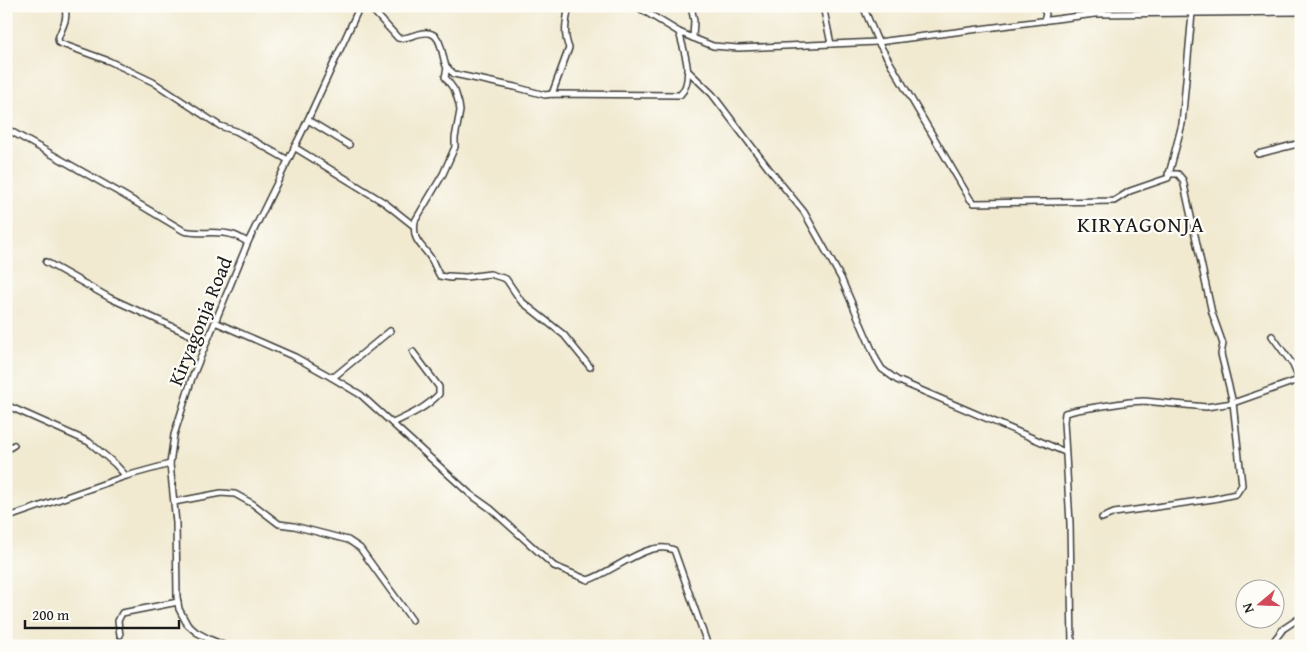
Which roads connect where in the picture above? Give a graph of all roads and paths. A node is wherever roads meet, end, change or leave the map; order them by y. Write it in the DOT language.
graph roads {
  1 [pos="66,6"];
  2 [pos="360,6"];
  3 [pos="369,6"];
  4 [pos="569,6"];
  5 [pos="636,6"];
  6 [pos="691,6"];
  7 [pos="823,6"];
  8 [pos="863,6"];
  9 [pos="1042,6"];
  10 [pos="1156,6"];
  11 [pos="1241,6"];
  12 [pos="1301,12"];
  13 [pos="1192,13"];
  14 [pos="1241,13"];
  15 [pos="1155,14"];
  16 [pos="1044,21"];
  17 [pos="679,32"];
  18 [pos="693,38"];
  19 [pos="878,42"];
  20 [pos="831,44"];
  21 [pos="447,68"];
  22 [pos="687,70"];
  23 [pos="552,94"];
  24 [pos="308,120"];
  25 [pos="7,129"];
  26 [pos="1301,143"];
  27 [pos="350,145"];
  28 [pos="294,147"];
  29 [pos="1258,154"];
  30 [pos="288,160"];
  31 [pos="1168,174"];
  32 [pos="414,226"];
  33 [pos="248,242"];
  34 [pos="46,262"];
  35 [pos="440,276"];
  36 [pos="451,278"];
  37 [pos="214,322"];
  38 [pos="390,331"];
  39 [pos="1272,336"];
  40 [pos="206,342"];
  41 [pos="413,352"];
  42 [pos="590,367"];
  43 [pos="331,377"];
  44 [pos="1300,379"];
  45 [pos="1233,403"];
  46 [pos="6,405"];
  47 [pos="393,423"];
  48 [pos="14,445"];
  49 [pos="6,450"];
  50 [pos="1065,452"];
  51 [pos="170,464"];
  52 [pos="126,476"];
  53 [pos="174,502"];
  54 [pos="6,518"];
  55 [pos="1102,518"];
  56 [pos="178,602"];
  57 [pos="1301,617"];
  58 [pos="412,620"];
  59 [pos="120,635"];
  60 [pos="226,646"];
  61 [pos="708,646"];
  62 [pos="1072,646"];
  63 [pos="1270,646"];
  1 -- 30 [label="street"];
  2 -- 24 [label="street, Kiryagonja Road"];
  3 -- 21 [label="street"];
  4 -- 23 [label="street"];
  5 -- 17 [label="street"];
  6 -- 18 [label="street"];
  7 -- 20 [label="street"];
  8 -- 19 [label="street"];
  9 -- 16 [label="street"];
  10 -- 15 [label="street"];
  11 -- 14 [label="street"];
  12 -- 14 [label="street"];
  13 -- 14 [label="street"];
  13 -- 15 [label="street"];
  13 -- 31 [label="street"];
  15 -- 16 [label="street"];
  16 -- 19 [label="street"];
  17 -- 18 [label="street"];
  17 -- 22 [label="street"];
  18 -- 20 [label="street"];
  19 -- 20 [label="street"];
  19 -- 31 [label="street"];
  21 -- 23 [label="street"];
  21 -- 32 [label="street"];
  22 -- 23 [label="street"];
  22 -- 50 [label="street"];
  24 -- 27 [label="street"];
  24 -- 28 [label="street, Kiryagonja Road"];
  25 -- 33 [label="street"];
  26 -- 29 [label="street"];
  28 -- 30 [label="street, Kiryagonja Road"];
  28 -- 32 [label="street"];
  30 -- 33 [label="street, Kiryagonja Road"];
  31 -- 45 [label="street"];
  32 -- 35 [label="street"];
  33 -- 37 [label="street, Kiryagonja Road"];
  34 -- 40 [label="street"];
  35 -- 36 [label="street"];
  35 -- 42 [label="street"];
  37 -- 40 [label="street, Kiryagonja Road"];
  37 -- 43 [label="street"];
  38 -- 43 [label="street"];
  39 -- 44 [label="street"];
  40 -- 51 [label="street, Kiryagonja Road"];
  41 -- 47 [label="street"];
  43 -- 47 [label="street"];
  44 -- 45 [label="street"];
  45 -- 50 [label="street"];
  45 -- 55 [label="street"];
  46 -- 52 [label="street"];
  47 -- 61 [label="street"];
  48 -- 49 [label="street"];
  50 -- 62 [label="street"];
  51 -- 52 [label="street"];
  51 -- 53 [label="street, Kiryagonja Road"];
  52 -- 54 [label="street"];
  53 -- 56 [label="street, Kiryagonja Road"];
  53 -- 58 [label="street"];
  56 -- 59 [label="street"];
  56 -- 60 [label="street, Kiryagonja Road"];
  57 -- 63 [label="street"];
}
